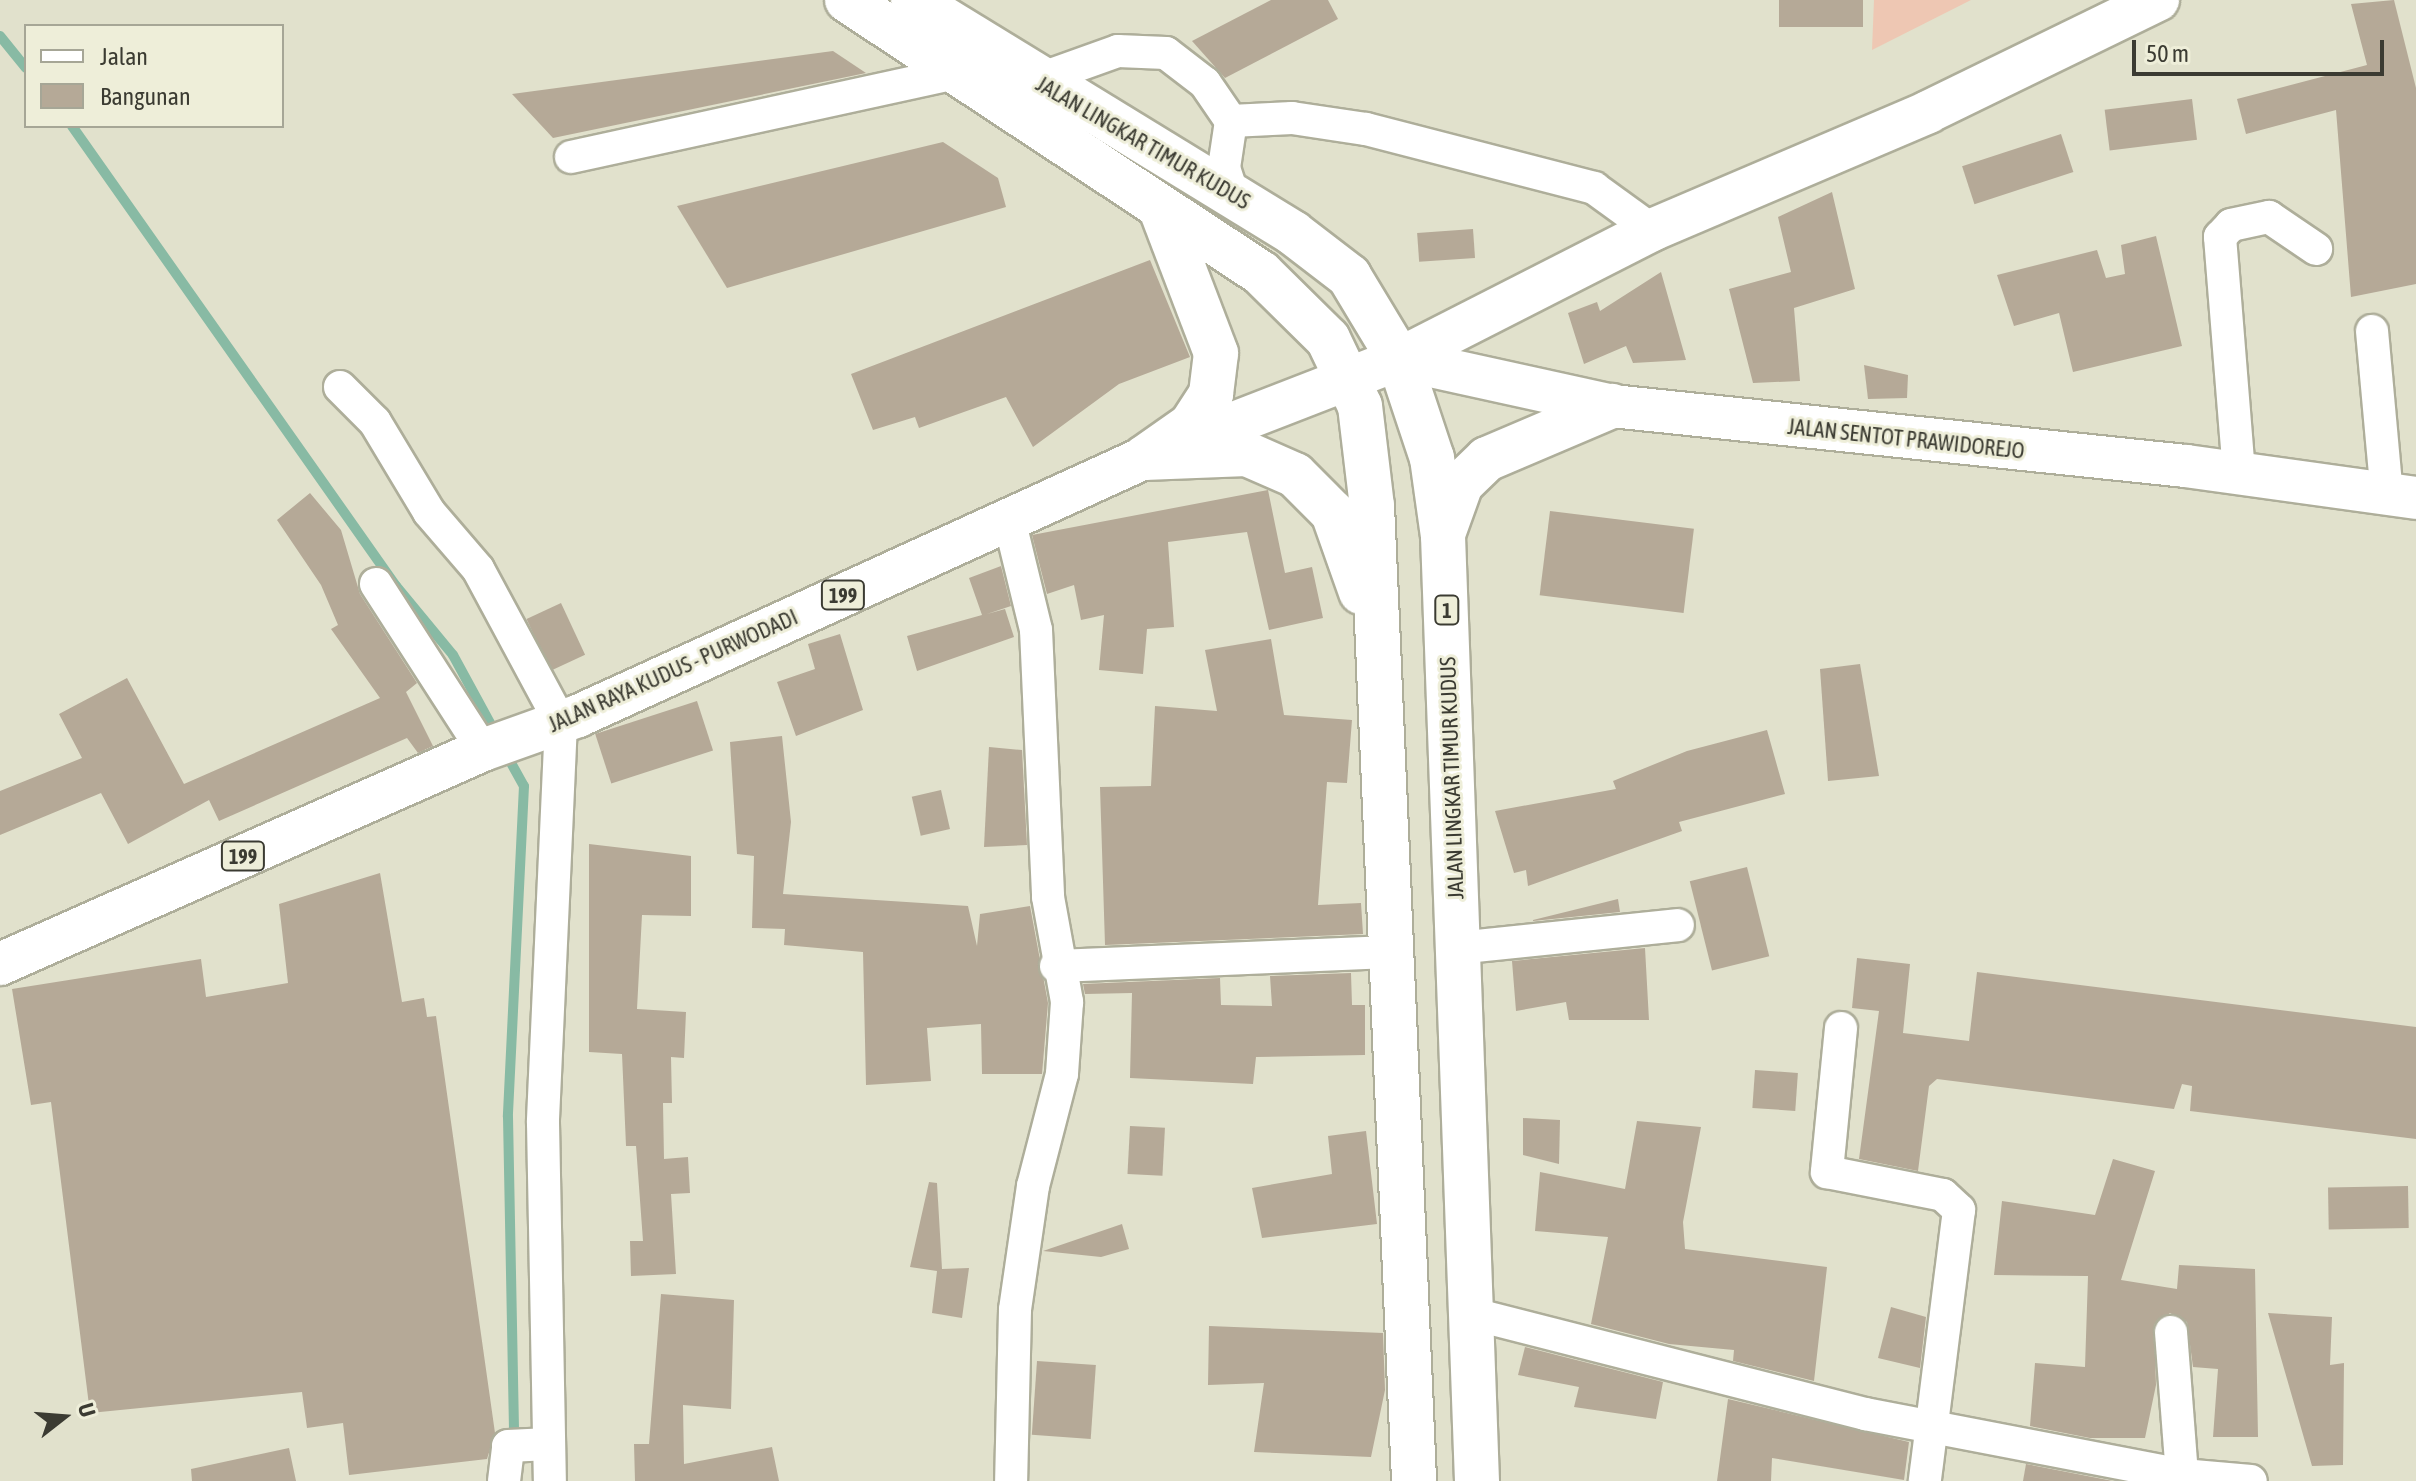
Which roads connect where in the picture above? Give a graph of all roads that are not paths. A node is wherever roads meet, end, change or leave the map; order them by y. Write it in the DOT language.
graph roads {
  1 [pos="847,0"];
  2 [pos="913,0"];
  3 [pos="2158,0"];
  4 [pos="957,73"];
  5 [pos="1034,81"];
  6 [pos="1231,121"];
  7 [pos="571,157"];
  8 [pos="1231,189"];
  9 [pos="1161,209"];
  10 [pos="1646,225"];
  11 [pos="2316,249"];
  12 [pos="2372,331"];
  13 [pos="1399,359"];
  14 [pos="1347,377"];
  15 [pos="340,387"];
  16 [pos="1612,406"];
  17 [pos="1144,458"];
  18 [pos="2239,473"];
  19 [pos="2401,496"];
  20 [pos="1009,519"];
  21 [pos="1443,536"];
  22 [pos="376,584"];
  23 [pos="1380,674"];
  24 [pos="552,726"];
  25 [pos="485,749"];
  26 [pos="1678,925"];
  27 [pos="1457,948"];
  28 [pos="1391,952"];
  29 [pos="0,964"];
  30 [pos="1056,966"];
  31 [pos="1841,1028"];
  32 [pos="1469,1313"];
  33 [pos="2171,1332"];
  34 [pos="1930,1427"];
  35 [pos="534,1444"];
  36 [pos="2182,1475"];
  37 [pos="504,1481"];
  38 [pos="550,1481"];
  39 [pos="1011,1481"];
  40 [pos="1414,1481"];
  41 [pos="1477,1481"];
  42 [pos="1925,1481"];
  43 [pos="2251,1481"];
  1 -- 4 [label="highway, JALAN LINGKAR TIMUR KUDUS"];
  2 -- 5 [label="highway, JALAN LINGKAR TIMUR KUDUS / 1"];
  3 -- 10 [label="main road, JALAN RAYA KUDUS - PURWODADI"];
  4 -- 7 [label="street"];
  4 -- 9 [label="highway, JALAN LINGKAR TIMUR KUDUS"];
  5 -- 6 [label="street"];
  5 -- 8 [label="highway, JALAN LINGKAR TIMUR KUDUS / 1"];
  6 -- 8 [label="street"];
  6 -- 10 [label="street"];
  8 -- 13 [label="highway, JALAN LINGKAR TIMUR KUDUS / 1"];
  9 -- 14 [label="highway, JALAN LINGKAR TIMUR KUDUS"];
  9 -- 17 [label="highway"];
  10 -- 13 [label="main road, JALAN RAYA KUDUS - PURWODADI"];
  11 -- 18 [label="street"];
  12 -- 19 [label="street"];
  13 -- 14 [label="main road, JALAN RAYA KUDUS - PURWODADI"];
  13 -- 16 [label="main road, JALAN SENTOT PRAWIDOREJO"];
  13 -- 21 [label="highway, JALAN LINGKAR TIMUR KUDUS / 1"];
  14 -- 17 [label="main road, JALAN RAYA KUDUS - PURWODADI / 199"];
  14 -- 23 [label="highway, JALAN LINGKAR TIMUR KUDUS"];
  15 -- 24 [label="street"];
  16 -- 18 [label="main road, JALAN SENTOT PRAWIDOREJO"];
  16 -- 21 [label="highway"];
  17 -- 20 [label="main road, JALAN RAYA KUDUS - PURWODADI / 199"];
  17 -- 23 [label="highway"];
  18 -- 19 [label="main road, JALAN SENTOT PRAWIDOREJO"];
  20 -- 24 [label="main road, JALAN RAYA KUDUS - PURWODADI / 199"];
  20 -- 30 [label="street"];
  21 -- 27 [label="highway, JALAN LINGKAR TIMUR KUDUS / 1"];
  22 -- 25 [label="street"];
  23 -- 28 [label="highway, JALAN LINGKAR TIMUR KUDUS"];
  24 -- 25 [label="main road, JALAN RAYA KUDUS - PURWODADI / 199"];
  24 -- 35 [label="street"];
  25 -- 29 [label="main road, JALAN RAYA KUDUS - PURWODADI / 199"];
  26 -- 27 [label="street"];
  27 -- 32 [label="highway, JALAN LINGKAR TIMUR KUDUS / 1"];
  28 -- 30 [label="street"];
  28 -- 40 [label="highway, JALAN LINGKAR TIMUR KUDUS"];
  30 -- 39 [label="street"];
  31 -- 34 [label="street"];
  32 -- 34 [label="street"];
  32 -- 41 [label="highway, JALAN LINGKAR TIMUR KUDUS / 1"];
  33 -- 36 [label="street"];
  34 -- 36 [label="street"];
  34 -- 42 [label="street"];
  35 -- 37 [label="street"];
  35 -- 38 [label="street"];
  36 -- 43 [label="street"];
}
